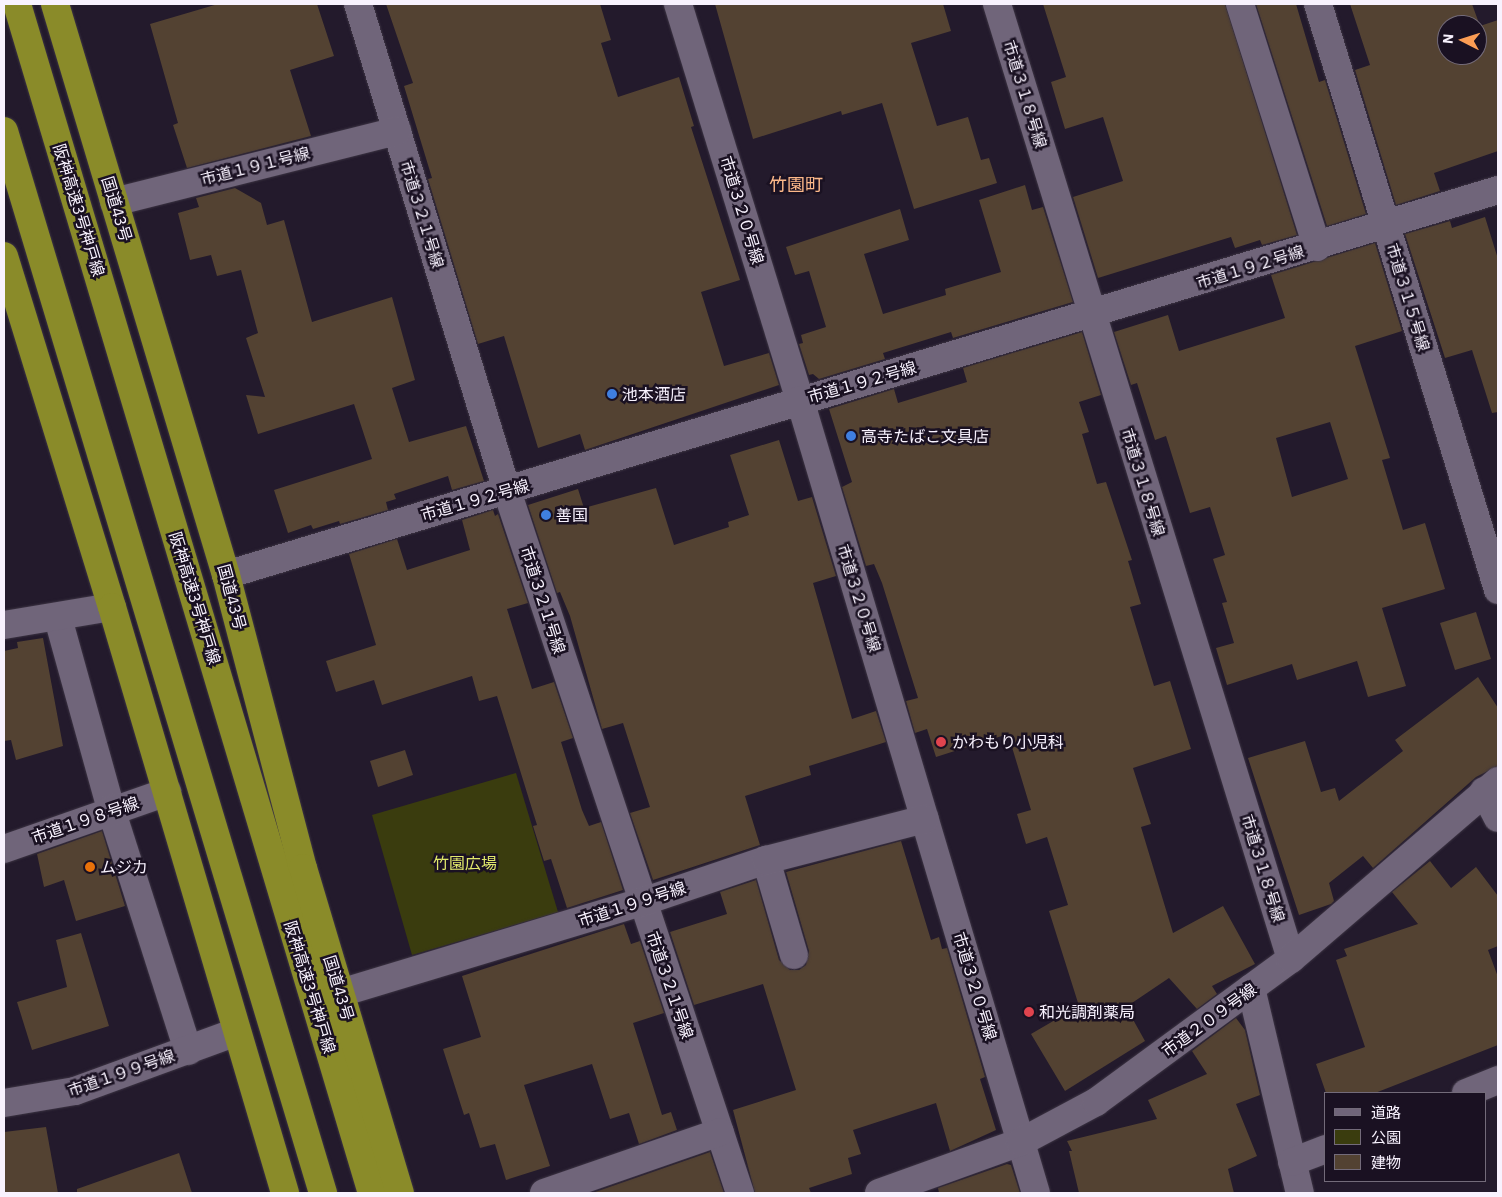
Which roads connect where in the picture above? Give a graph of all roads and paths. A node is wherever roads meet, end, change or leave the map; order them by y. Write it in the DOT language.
graph roads {
  1 [pos="18,4"];
  2 [pos="55,4"];
  3 [pos="358,4"];
  4 [pos="678,4"];
  5 [pos="997,4"];
  6 [pos="1240,4"];
  7 [pos="1318,4"];
  8 [pos="4,131"];
  9 [pos="396,131"];
  10 [pos="1498,190"];
  11 [pos="114,202"];
  12 [pos="1386,226"];
  13 [pos="1317,247"];
  14 [pos="4,256"];
  15 [pos="1091,314"];
  16 [pos="800,400"];
  17 [pos="507,491"];
  18 [pos="226,575"];
  19 [pos="1498,590"];
  20 [pos="112,607"];
  21 [pos="58,618"];
  22 [pos="4,625"];
  23 [pos="1491,786"];
  24 [pos="167,792"];
  25 [pos="111,809"];
  26 [pos="1498,818"];
  27 [pos="925,819"];
  28 [pos="4,849"];
  29 [pos="766,860"];
  30 [pos="642,902"];
  31 [pos="794,954"];
  32 [pos="1292,959"];
  33 [pos="1251,988"];
  34 [pos="340,993"];
  35 [pos="236,1032"];
  36 [pos="188,1051"];
  37 [pos="1498,1080"];
  38 [pos="1468,1092"];
  39 [pos="4,1103"];
  40 [pos="720,1132"];
  41 [pos="1021,1142"];
  42 [pos="1324,1150"];
  43 [pos="1292,1162"];
  44 [pos="285,1193"];
  45 [pos="324,1193"];
  46 [pos="372,1193"];
  47 [pos="400,1193"];
  48 [pos="544,1193"];
  49 [pos="740,1193"];
  50 [pos="879,1193"];
  51 [pos="1036,1193"];
  52 [pos="1300,1193"];
  1 -- 46 [label="highway, 阪神高速3号神戸線"];
  2 -- 11 [label="highway, 国道43号"];
  3 -- 9 [label="street, 市道３２１号線"];
  4 -- 16 [label="street, 市道３２０号線"];
  5 -- 15 [label="street, 市道３１８号線"];
  6 -- 13 [label="street"];
  7 -- 12 [label="street, 市道３１５号線"];
  8 -- 45 [label="highway"];
  9 -- 11 [label="street, 市道１９１号線"];
  9 -- 17 [label="street, 市道３２１号線"];
  10 -- 12 [label="street, 市道１９２号線"];
  11 -- 18 [label="highway, 国道43号"];
  12 -- 13 [label="street, 市道１９２号線"];
  12 -- 19 [label="street, 市道３１５号線"];
  13 -- 15 [label="street, 市道１９２号線"];
  14 -- 20 [label="highway"];
  15 -- 16 [label="street, 市道１９２号線"];
  15 -- 32 [label="street, 市道３１８号線"];
  16 -- 17 [label="street, 市道１９２号線"];
  16 -- 27 [label="street, 市道３２０号線"];
  17 -- 18 [label="street, 市道１９２号線"];
  17 -- 30 [label="street, 市道３２１号線"];
  18 -- 34 [label="highway, 国道43号"];
  20 -- 21 [label="street"];
  20 -- 24 [label="highway"];
  21 -- 22 [label="street"];
  21 -- 25 [label="street"];
  23 -- 26 [label="street"];
  23 -- 32 [label="street, 市道２０９号線"];
  24 -- 25 [label="street, 市道１９８号線"];
  24 -- 35 [label="highway"];
  25 -- 28 [label="street, 市道１９８号線"];
  25 -- 36 [label="street"];
  27 -- 29 [label="street, 市道１９９号線"];
  27 -- 41 [label="street, 市道３２０号線"];
  29 -- 30 [label="street, 市道１９９号線"];
  29 -- 31 [label="street"];
  30 -- 34 [label="street, 市道１９９号線"];
  30 -- 40 [label="street, 市道３２１号線"];
  32 -- 33 [label="street, 市道２０９号線"];
  33 -- 41 [label="street, 市道２０９号線"];
  33 -- 43 [label="street"];
  34 -- 47 [label="highway, 国道43号"];
  35 -- 36 [label="street, 市道１９９号線"];
  35 -- 44 [label="highway"];
  36 -- 39 [label="street, 市道１９９号線"];
  37 -- 38 [label="street"];
  40 -- 48 [label="street"];
  40 -- 49 [label="street, 市道３２１号線"];
  41 -- 50 [label="street, 市道２０９号線"];
  41 -- 51 [label="street, 市道３２０号線"];
  42 -- 43 [label="street"];
  43 -- 52 [label="street"];
}
